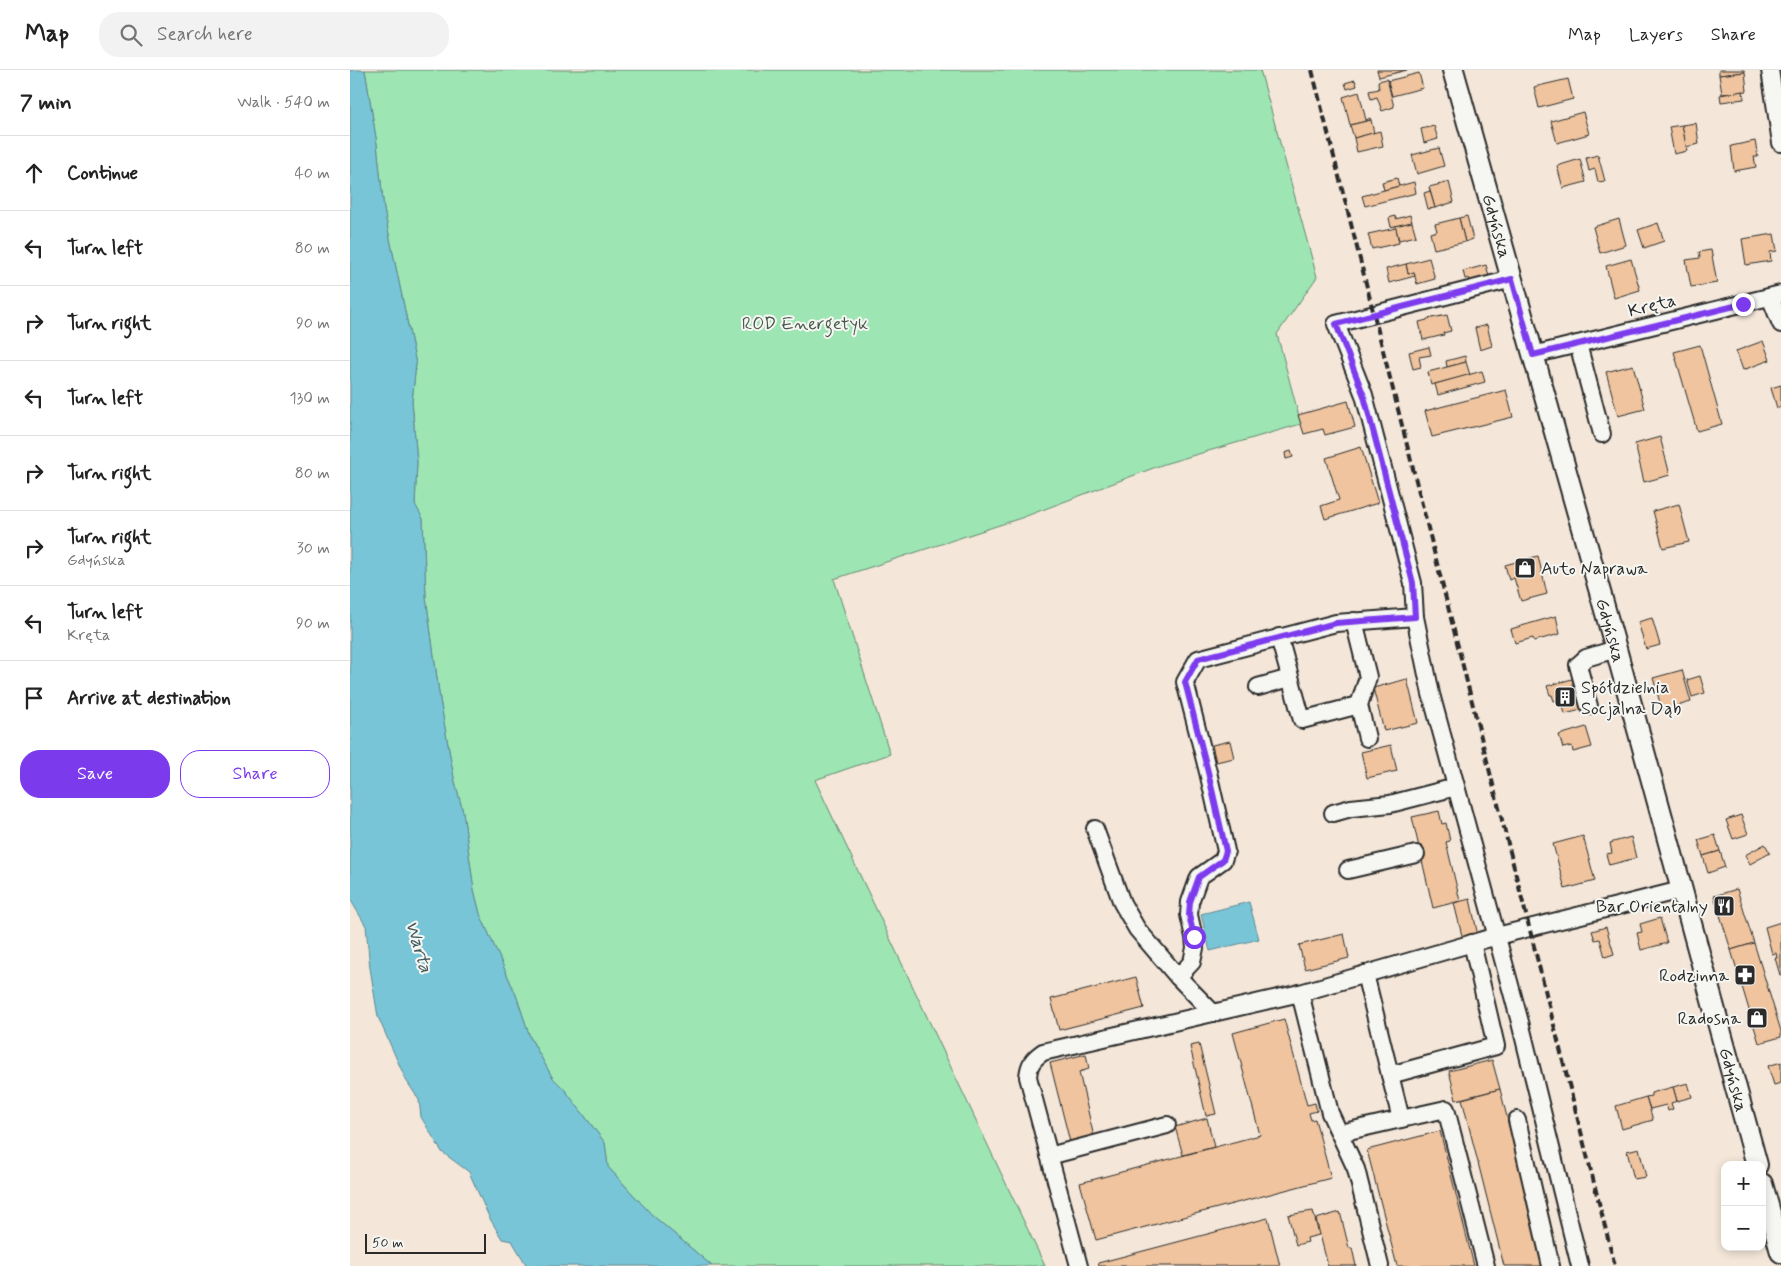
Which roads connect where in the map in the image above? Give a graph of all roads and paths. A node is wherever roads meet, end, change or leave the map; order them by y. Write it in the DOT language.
graph roads {
  1 [pos="1453,70"];
  2 [pos="1770,70"];
  3 [pos="1781,143"];
  4 [pos="1512,279"];
  5 [pos="1776,296"];
  6 [pos="1781,324"];
  7 [pos="1578,344"];
  8 [pos="1533,355"];
  9 [pos="1602,434"];
  10 [pos="1415,617"];
  11 [pos="1354,622"];
  12 [pos="1279,637"];
  13 [pos="1616,649"];
  14 [pos="1290,678"];
  15 [pos="1258,687"];
  16 [pos="1359,706"];
  17 [pos="1589,706"];
  18 [pos="1367,738"];
  19 [pos="1456,787"];
  20 [pos="1333,813"];
  21 [pos="1096,829"];
  22 [pos="1416,854"];
  23 [pos="1348,870"];
  24 [pos="1681,890"];
  25 [pos="1497,936"];
  26 [pos="1472,943"];
  27 [pos="1365,974"];
  28 [pos="1178,976"];
  29 [pos="1300,993"];
  30 [pos="1213,1013"];
  31 [pos="1390,1075"];
  32 [pos="1401,1119"];
  33 [pos="1517,1120"];
  34 [pos="1167,1125"];
  35 [pos="1340,1133"];
  36 [pos="1049,1156"];
  37 [pos="1756,1161"];
  38 [pos="1766,1198"];
  39 [pos="1781,1252"];
  40 [pos="1079,1266"];
  41 [pos="1380,1266"];
  42 [pos="1486,1266"];
  43 [pos="1551,1266"];
  44 [pos="1580,1266"];
  1 -- 4 [label="main road, Gdyńska"];
  2 -- 3 [label="street"];
  4 -- 8 [label="main road, Gdyńska"];
  4 -- 10 [label="street"];
  5 -- 6 [label="street"];
  5 -- 7 [label="street, Kręta"];
  7 -- 8 [label="street, Kręta"];
  7 -- 9 [label="street"];
  8 -- 13 [label="main road, Gdyńska"];
  10 -- 11 [label="street"];
  10 -- 19 [label="street"];
  11 -- 12 [label="street"];
  11 -- 16 [label="street"];
  12 -- 14 [label="street"];
  12 -- 28 [label="street"];
  13 -- 17 [label="street"];
  13 -- 24 [label="main road, Gdyńska"];
  14 -- 15 [label="street"];
  14 -- 16 [label="street"];
  16 -- 18 [label="street"];
  19 -- 20 [label="street"];
  19 -- 25 [label="street"];
  21 -- 28 [label="street"];
  22 -- 23 [label="street"];
  24 -- 25 [label="street"];
  24 -- 37 [label="main road, Gdyńska"];
  25 -- 26 [label="street"];
  25 -- 44 [label="street"];
  26 -- 27 [label="street"];
  26 -- 31 [label="street"];
  27 -- 29 [label="street"];
  27 -- 31 [label="street"];
  28 -- 30 [label="street"];
  29 -- 30 [label="street"];
  29 -- 35 [label="street"];
  30 -- 36 [label="street"];
  31 -- 32 [label="street"];
  32 -- 35 [label="street"];
  32 -- 42 [label="street"];
  33 -- 43 [label="street"];
  34 -- 36 [label="street"];
  35 -- 41 [label="street"];
  36 -- 40 [label="street"];
  38 -- 39 [label="main road"];
}
